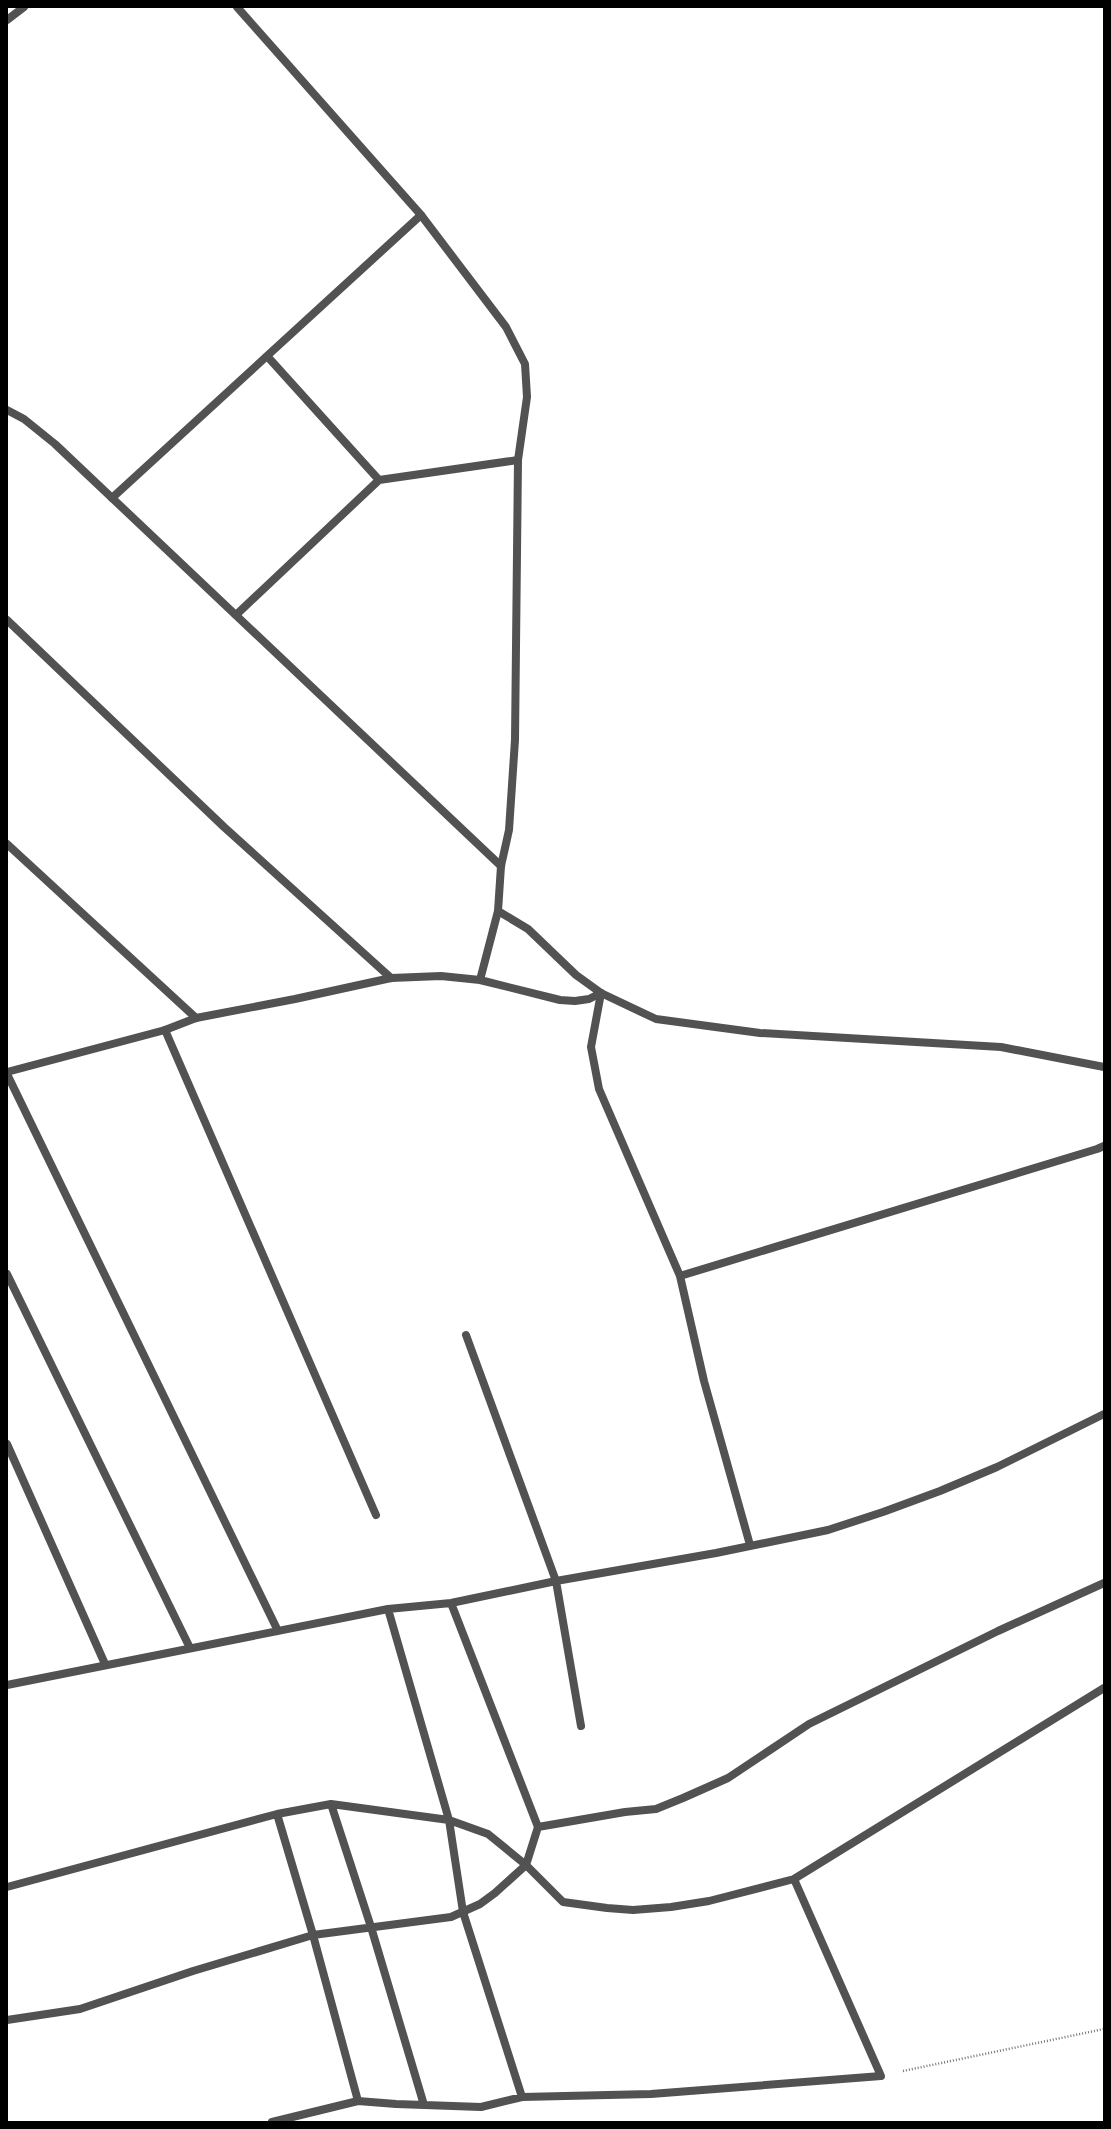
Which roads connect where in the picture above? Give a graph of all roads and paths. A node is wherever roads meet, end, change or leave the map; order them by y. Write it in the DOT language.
graph roads {
  1 [pos="24,7"];
  2 [pos="237,7"];
  3 [pos="7,20"];
  4 [pos="421,215"];
  5 [pos="267,356"];
  6 [pos="7,410"];
  7 [pos="518,460"];
  8 [pos="379,480"];
  9 [pos="112,498"];
  10 [pos="236,615"];
  11 [pos="7,620"];
  12 [pos="7,844"];
  13 [pos="501,866"];
  14 [pos="498,911"];
  15 [pos="391,978"];
  16 [pos="480,980"];
  17 [pos="601,993"];
  18 [pos="196,1018"];
  19 [pos="165,1030"];
  20 [pos="1104,1067"];
  21 [pos="7,1073"];
  22 [pos="1104,1146"];
  23 [pos="7,1274"];
  24 [pos="680,1276"];
  25 [pos="466,1334"];
  26 [pos="1104,1414"];
  27 [pos="7,1444"];
  28 [pos="376,1516"];
  29 [pos="750,1545"];
  30 [pos="556,1581"];
  31 [pos="1104,1583"];
  32 [pos="451,1602"];
  33 [pos="388,1609"];
  34 [pos="278,1631"];
  35 [pos="190,1648"];
  36 [pos="105,1664"];
  37 [pos="7,1685"];
  38 [pos="1104,1688"];
  39 [pos="581,1726"];
  40 [pos="331,1804"];
  41 [pos="277,1814"];
  42 [pos="449,1820"];
  43 [pos="538,1827"];
  44 [pos="526,1865"];
  45 [pos="794,1879"];
  46 [pos="7,1887"];
  47 [pos="463,1912"];
  48 [pos="371,1927"];
  49 [pos="313,1935"];
  50 [pos="7,2020"];
  51 [pos="1104,2029"];
  52 [pos="881,2076"];
  53 [pos="522,2096"];
  54 [pos="358,2101"];
  55 [pos="424,2105"];
  56 [pos="272,2122"];
  1 -- 3 [label="street"];
  2 -- 4 [label="street"];
  4 -- 5 [label="street"];
  4 -- 7 [label="street"];
  5 -- 8 [label="street"];
  5 -- 9 [label="street"];
  6 -- 9 [label="street"];
  7 -- 8 [label="street"];
  7 -- 13 [label="street"];
  8 -- 10 [label="street"];
  9 -- 10 [label="street"];
  10 -- 13 [label="street"];
  11 -- 15 [label="street"];
  12 -- 18 [label="street"];
  13 -- 14 [label="street"];
  14 -- 16 [label="street"];
  14 -- 17 [label="street"];
  15 -- 16 [label="street"];
  15 -- 18 [label="street"];
  16 -- 17 [label="street"];
  17 -- 20 [label="street"];
  17 -- 24 [label="street"];
  18 -- 19 [label="street"];
  19 -- 21 [label="street"];
  19 -- 28 [label="street"];
  21 -- 34 [label="street"];
  22 -- 24 [label="street"];
  23 -- 35 [label="street"];
  24 -- 29 [label="street"];
  25 -- 30 [label="street"];
  26 -- 29 [label="street"];
  27 -- 36 [label="street"];
  29 -- 30 [label="street"];
  30 -- 32 [label="street"];
  30 -- 39 [label="street"];
  31 -- 43 [label="street"];
  32 -- 33 [label="street"];
  32 -- 43 [label="street"];
  33 -- 34 [label="street"];
  33 -- 42 [label="street"];
  34 -- 35 [label="street"];
  35 -- 36 [label="street"];
  36 -- 37 [label="street"];
  38 -- 45 [label="street"];
  40 -- 41 [label="street"];
  40 -- 42 [label="street"];
  40 -- 48 [label="street"];
  41 -- 46 [label="street"];
  41 -- 49 [label="street"];
  42 -- 44 [label="street"];
  42 -- 47 [label="street"];
  43 -- 44 [label="street"];
  44 -- 45 [label="street"];
  44 -- 47 [label="street"];
  45 -- 52 [label="street"];
  47 -- 48 [label="street"];
  47 -- 53 [label="street"];
  48 -- 49 [label="street"];
  48 -- 55 [label="street"];
  49 -- 50 [label="street"];
  49 -- 54 [label="street"];
  51 -- 52 [label="path"];
  52 -- 53 [label="street"];
  53 -- 55 [label="street"];
  54 -- 55 [label="street"];
  54 -- 56 [label="street"];
}
